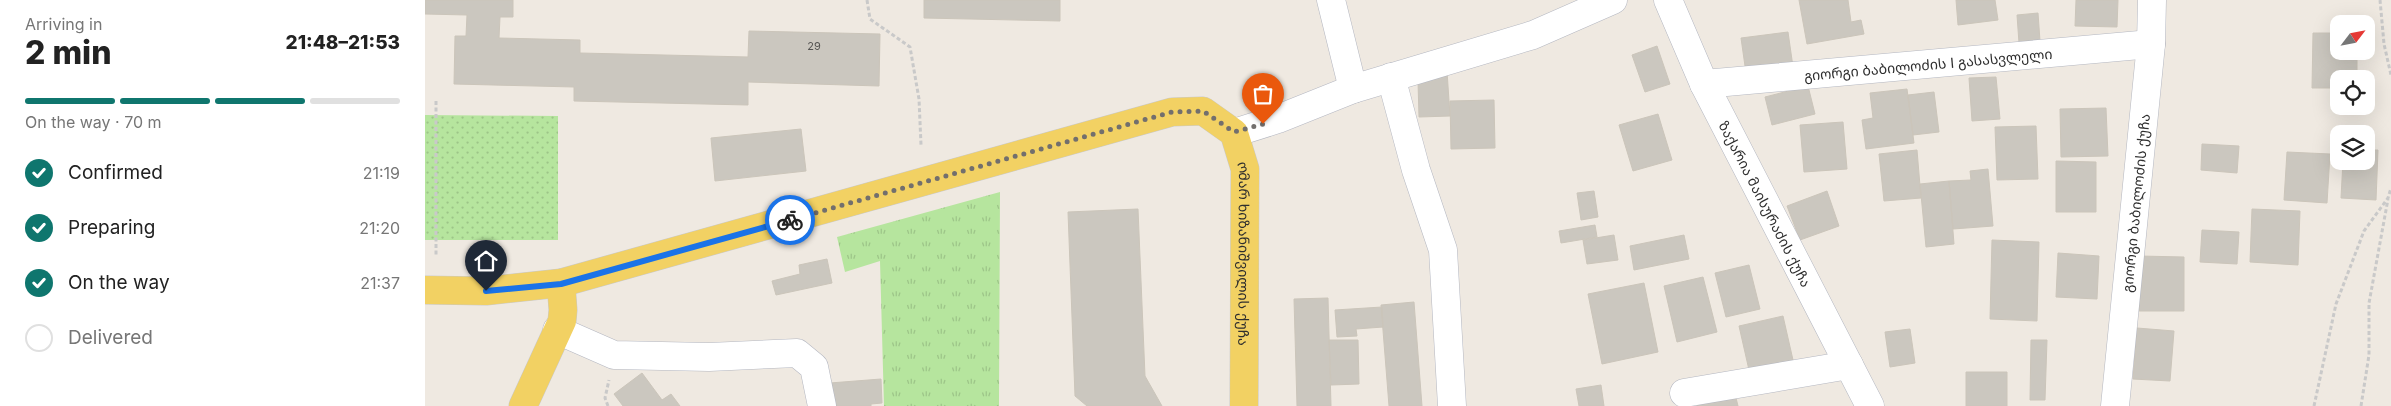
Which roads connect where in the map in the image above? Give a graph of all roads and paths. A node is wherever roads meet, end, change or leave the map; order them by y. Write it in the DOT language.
graph roads {
  1 [pos="867,0"];
  2 [pos="1331,0"];
  3 [pos="1613,0"];
  4 [pos="1668,0"];
  5 [pos="2152,0"];
  6 [pos="2380,0"];
  7 [pos="2151,44"];
  8 [pos="2391,75"];
  9 [pos="1391,77"];
  10 [pos="1704,84"];
  11 [pos="1353,89"];
  12 [pos="436,101"];
  13 [pos="1234,132"];
  14 [pos="921,145"];
  15 [pos="2391,188"];
  16 [pos="2388,198"];
  17 [pos="436,257"];
  18 [pos="561,284"];
  19 [pos="425,290"];
  20 [pos="557,330"];
  21 [pos="1849,365"];
  22 [pos="1684,393"];
  23 [pos="523,406"];
  24 [pos="822,406"];
  25 [pos="1244,406"];
  26 [pos="1452,406"];
  27 [pos="1871,406"];
  28 [pos="2115,406"];
  29 [pos="2315,406"];
  30 [pos="2361,406"];
  1 -- 14 [label="path"];
  2 -- 11 [label="street"];
  3 -- 9 [label="street"];
  4 -- 10 [label="street, ზაქარია მაისურაძის ქუჩა"];
  5 -- 7 [label="street, გიორგი ბაბილოძის ქუჩა"];
  6 -- 8 [label="path"];
  7 -- 10 [label="street, გიორგი ბაბილოძის I გასასვლელი"];
  7 -- 28 [label="street, გიორგი ბაბილოძის ქუჩა"];
  9 -- 11 [label="street"];
  9 -- 26 [label="street"];
  10 -- 21 [label="street, ზაქარია მაისურაძის ქუჩა"];
  11 -- 13 [label="street"];
  12 -- 17 [label="path"];
  13 -- 18 [label="main road"];
  13 -- 25 [label="main road, ომარ ხიზანიშვილის ქუჩა"];
  15 -- 16 [label="path"];
  16 -- 29 [label="path"];
  16 -- 30 [label="path"];
  18 -- 19 [label="main road"];
  18 -- 20 [label="main road"];
  20 -- 23 [label="main road"];
  20 -- 24 [label="street"];
  21 -- 22 [label="street"];
  21 -- 27 [label="street, ზაქარია მაისურაძის ქუჩა"];
}
